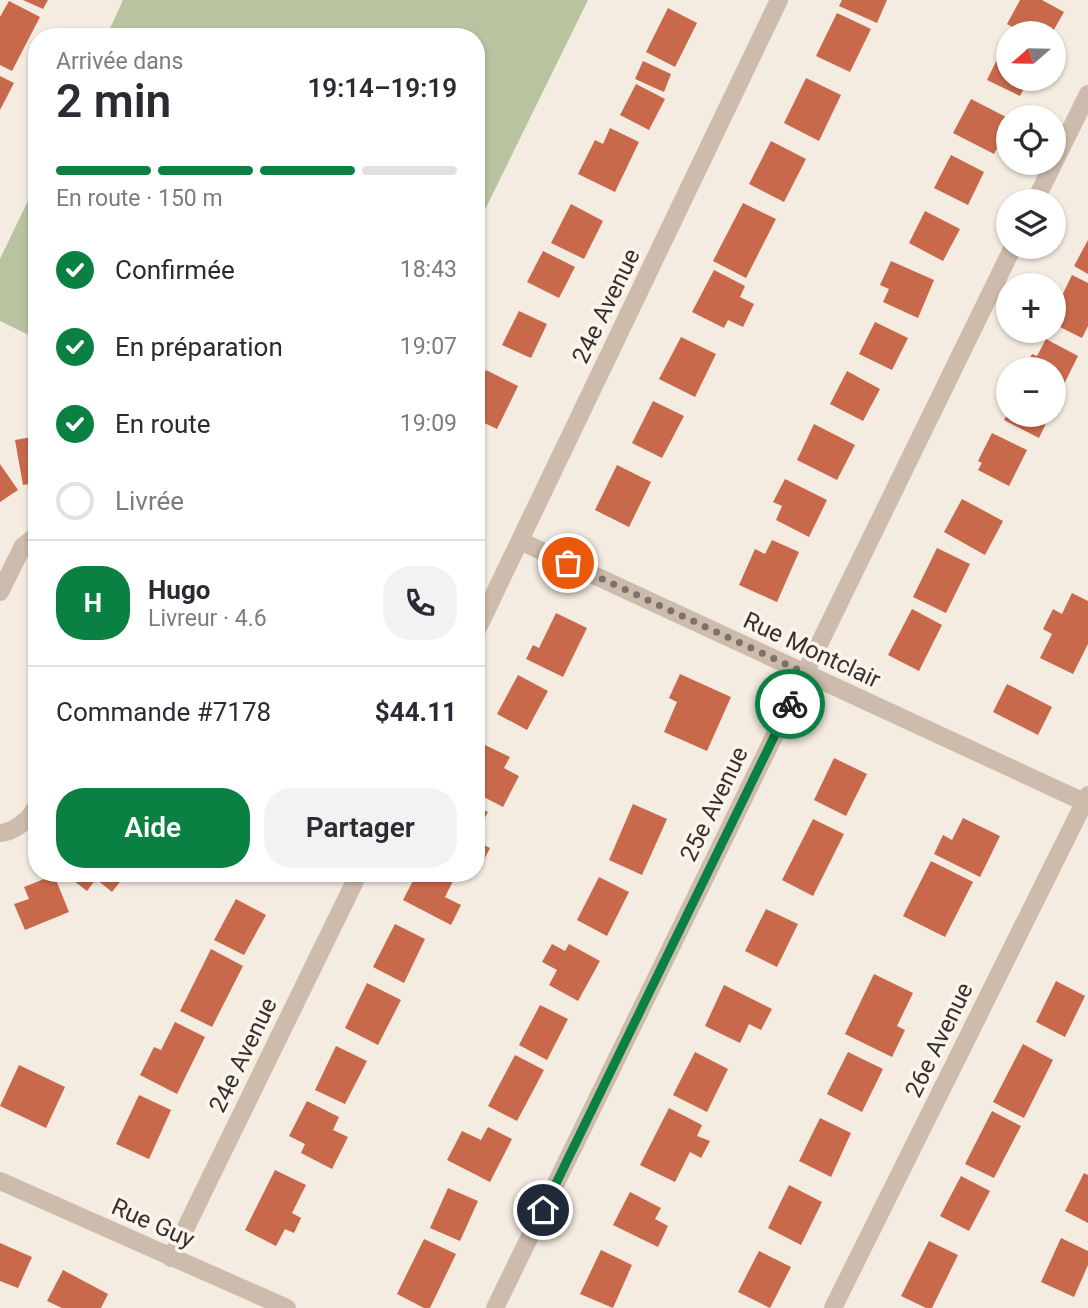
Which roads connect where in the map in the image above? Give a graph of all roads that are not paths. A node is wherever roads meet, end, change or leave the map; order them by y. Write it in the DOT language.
graph roads {
  1 [pos="779,0"];
  2 [pos="1088,94"];
  3 [pos="1041,189"];
  4 [pos="1007,259"];
  5 [pos="520,541"];
  6 [pos="28,542"];
  7 [pos="0,592"];
  8 [pos="485,613"];
  9 [pos="805,673"];
  10 [pos="1086,798"];
  11 [pos="28,818"];
  12 [pos="0,833"];
  13 [pos="355,882"];
  14 [pos="0,1181"];
  15 [pos="172,1258"];
  16 [pos="287,1308"];
  17 [pos="495,1308"];
  18 [pos="833,1308"];
  1 -- 5 [label="street, 24e Avenue"];
  2 -- 3 [label="street"];
  4 -- 9 [label="street, 25e Avenue"];
  5 -- 8 [label="street, 24e Avenue"];
  5 -- 9 [label="street, Rue Montclair"];
  6 -- 7 [label="street"];
  9 -- 10 [label="street, Rue Montclair"];
  9 -- 17 [label="street, 25e Avenue"];
  10 -- 18 [label="street, 26e Avenue"];
  11 -- 12 [label="street"];
  13 -- 15 [label="street, 24e Avenue"];
  14 -- 15 [label="street, Rue Guy"];
  15 -- 16 [label="street, Rue Guy"];
}
